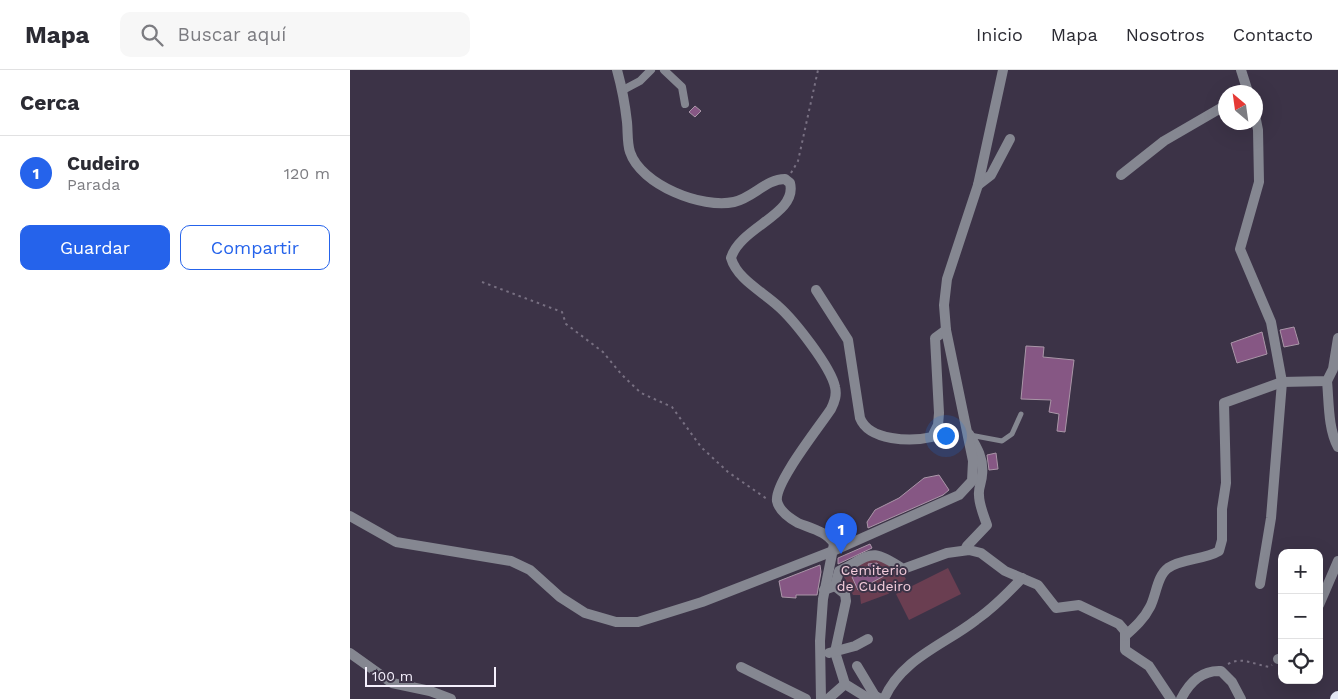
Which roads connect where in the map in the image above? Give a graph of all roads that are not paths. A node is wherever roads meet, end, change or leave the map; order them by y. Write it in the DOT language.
graph roads {
  1 [pos="616,70"];
  2 [pos="651,70"];
  3 [pos="664,70"];
  4 [pos="1003,70"];
  5 [pos="1241,70"];
  6 [pos="1244,85"];
  7 [pos="623,90"];
  8 [pos="685,104"];
  9 [pos="1218,110"];
  10 [pos="1258,130"];
  11 [pos="1010,139"];
  12 [pos="1121,175"];
  13 [pos="978,184"];
  14 [pos="816,290"];
  15 [pos="946,330"];
  16 [pos="1338,338"];
  17 [pos="1327,381"];
  18 [pos="1282,382"];
  19 [pos="1021,414"];
  20 [pos="969,434"];
  21 [pos="1338,447"];
  22 [pos="350,516"];
  23 [pos="965,550"];
  24 [pos="833,551"];
  25 [pos="1338,561"];
  26 [pos="1022,578"];
  27 [pos="1260,584"];
  28 [pos="836,586"];
  29 [pos="824,590"];
  30 [pos="1323,596"];
  31 [pos="1125,636"];
  32 [pos="868,639"];
  33 [pos="835,652"];
  34 [pos="350,653"];
  35 [pos="821,655"];
  36 [pos="857,666"];
  37 [pos="741,667"];
  38 [pos="865,681"];
  39 [pos="848,686"];
  40 [pos="880,698"];
  41 [pos="451,699"];
  42 [pos="806,699"];
  43 [pos="821,699"];
  44 [pos="828,699"];
  45 [pos="1171,699"];
  46 [pos="1181,699"];
  47 [pos="1241,699"];
  1 -- 7 [label="street"];
  2 -- 7 [label="street"];
  3 -- 8 [label="street"];
  4 -- 13 [label="street"];
  5 -- 6 [label="street"];
  7 -- 24 [label="street"];
  9 -- 12 [label="street"];
  10 -- 18 [label="street"];
  11 -- 13 [label="street"];
  13 -- 15 [label="street"];
  14 -- 15 [label="street"];
  15 -- 20 [label="street"];
  16 -- 17 [label="street"];
  17 -- 18 [label="street"];
  17 -- 21 [label="street"];
  18 -- 27 [label="street"];
  18 -- 31 [label="street"];
  19 -- 20 [label="lane"];
  20 -- 23 [label="street"];
  20 -- 24 [label="street"];
  22 -- 24 [label="street"];
  23 -- 26 [label="street"];
  23 -- 28 [label="street"];
  24 -- 29 [label="street"];
  25 -- 30 [label="street"];
  26 -- 31 [label="street"];
  26 -- 40 [label="street"];
  28 -- 29 [label="street"];
  28 -- 33 [label="street"];
  29 -- 35 [label="street"];
  31 -- 45 [label="street"];
  32 -- 33 [label="street"];
  33 -- 35 [label="street"];
  33 -- 39 [label="street"];
  34 -- 41 [label="street"];
  35 -- 43 [label="street"];
  36 -- 38 [label="street"];
  37 -- 42 [label="street"];
  38 -- 39 [label="street"];
  38 -- 40 [label="street"];
  39 -- 40 [label="street"];
  39 -- 44 [label="street"];
  46 -- 47 [label="street"];
}
